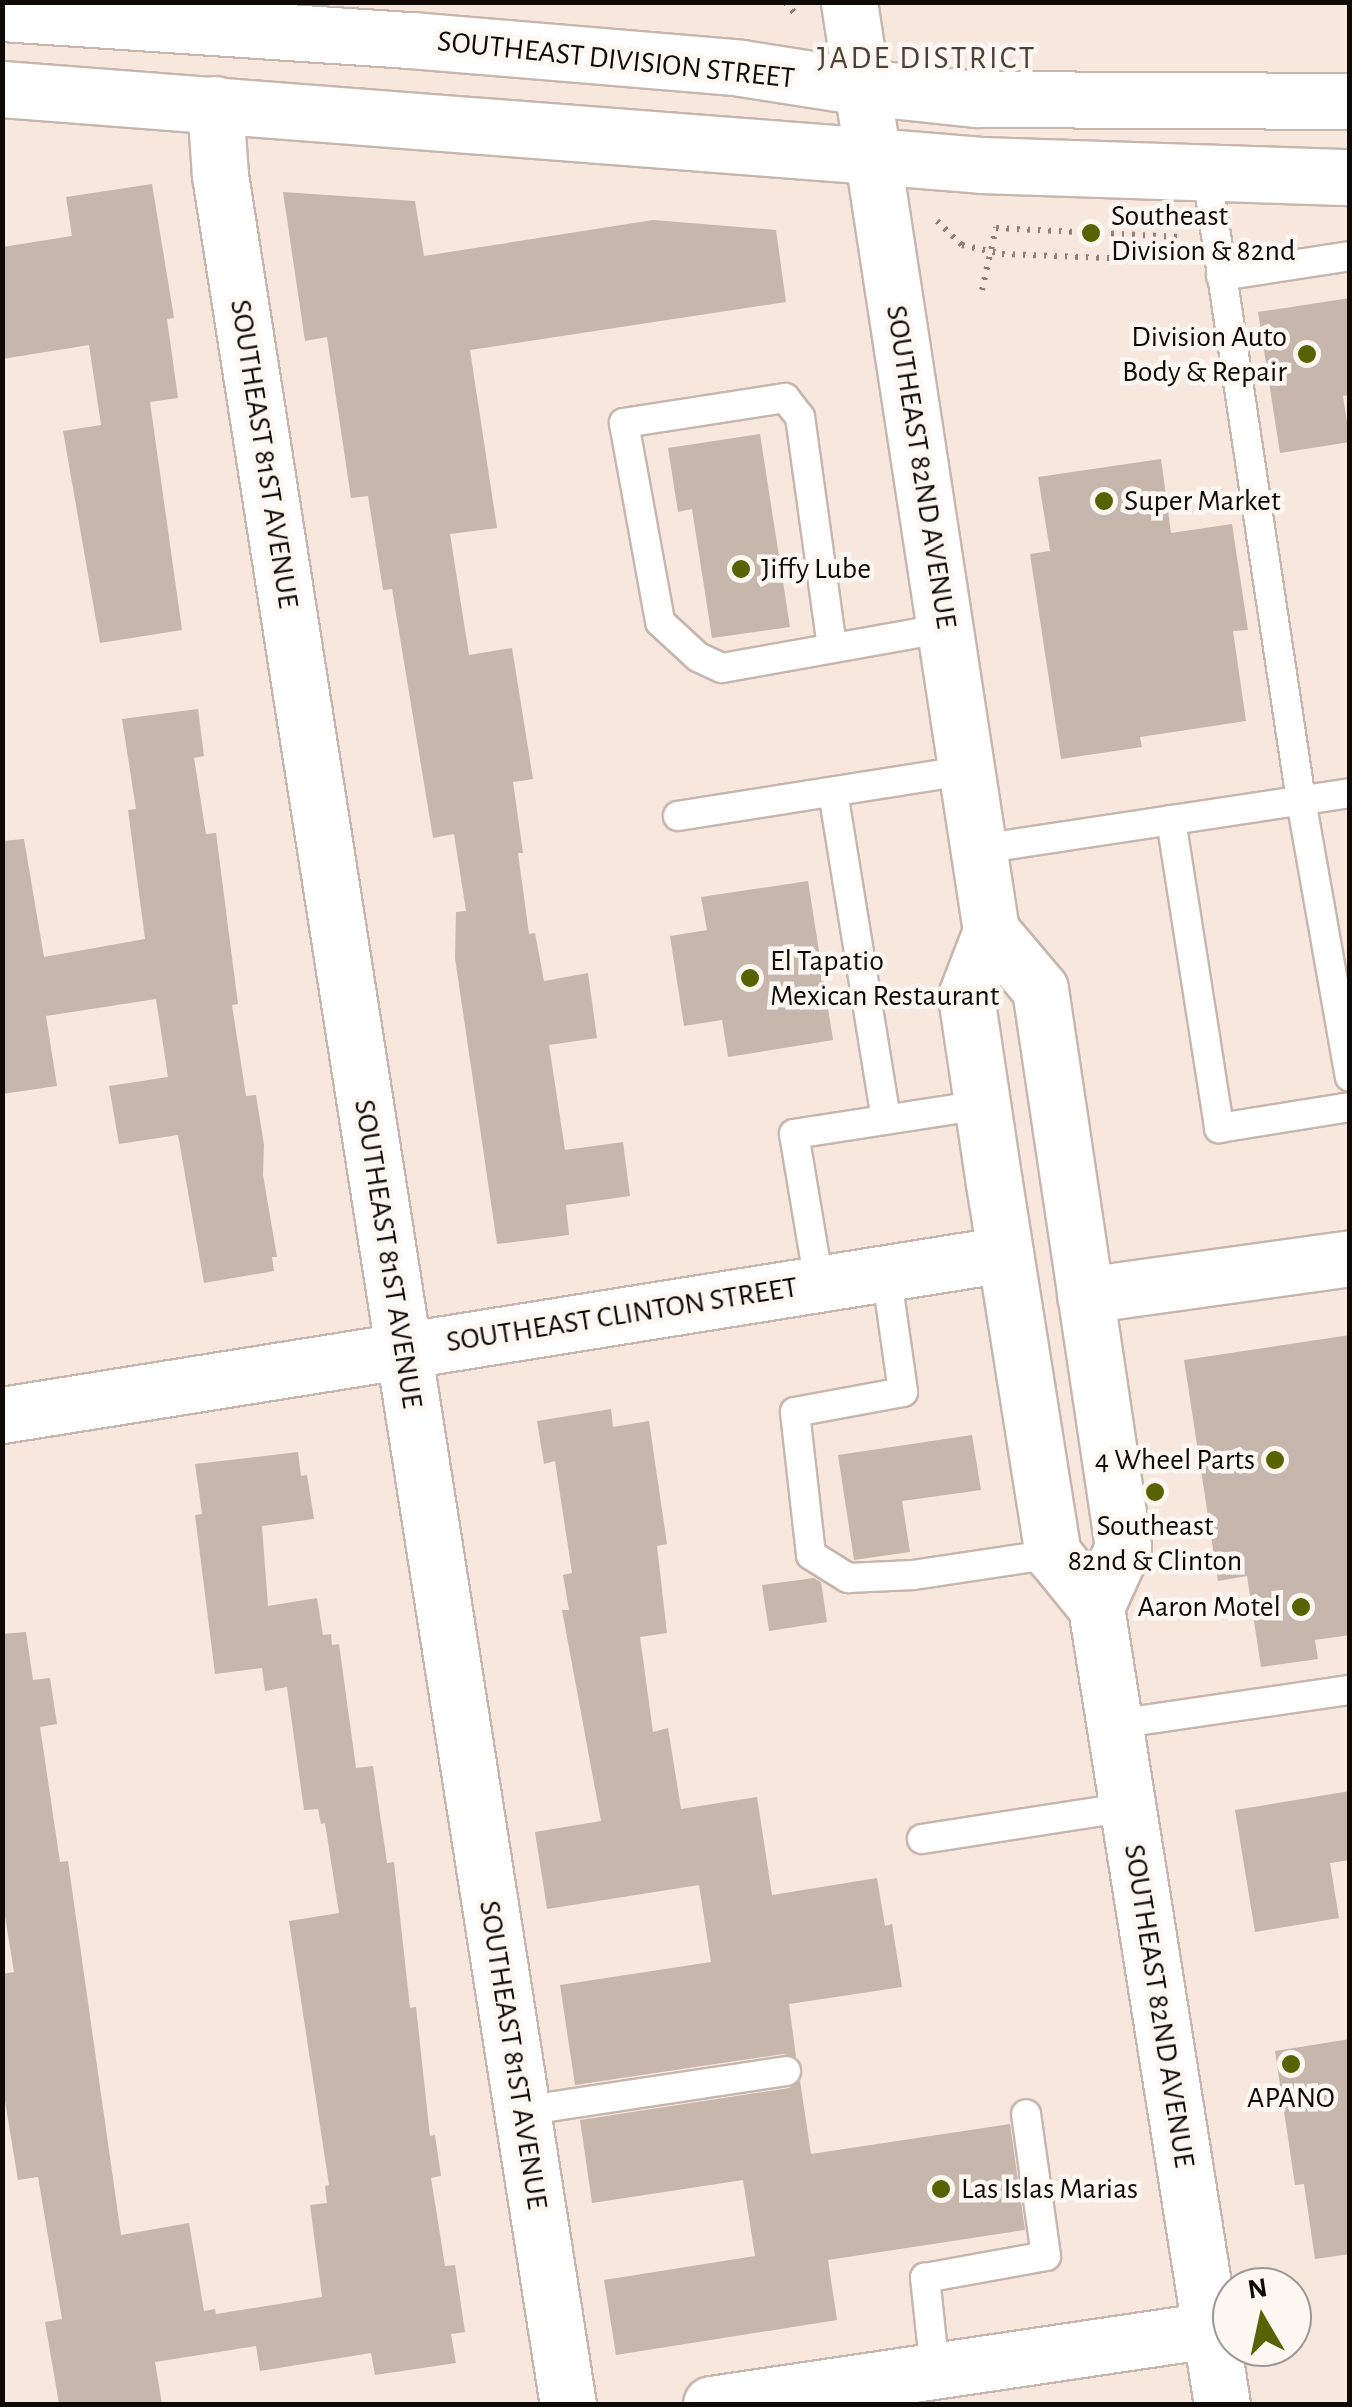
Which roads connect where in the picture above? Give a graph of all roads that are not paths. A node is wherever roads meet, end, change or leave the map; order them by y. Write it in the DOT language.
graph roads {
  1 [pos="849,2"];
  2 [pos="2,13"];
  3 [pos="408,21"];
  4 [pos="862,86"];
  5 [pos="2,89"];
  6 [pos="1350,100"];
  7 [pos="214,104"];
  8 [pos="872,156"];
  9 [pos="1207,174"];
  10 [pos="1350,177"];
  11 [pos="1350,256"];
  12 [pos="1221,276"];
  13 [pos="946,628"];
  14 [pos="832,647"];
  15 [pos="968,770"];
  16 [pos="833,792"];
  17 [pos="1350,792"];
  18 [pos="1301,800"];
  19 [pos="678,816"];
  20 [pos="1170,820"];
  21 [pos="980,849"];
  22 [pos="991,931"];
  23 [pos="1350,1077"];
  24 [pos="982,1105"];
  25 [pos="1350,1107"];
  26 [pos="886,1118"];
  27 [pos="1005,1254"];
  28 [pos="1350,1258"];
  29 [pos="886,1272"];
  30 [pos="818,1283"];
  31 [pos="1085,1295"];
  32 [pos="402,1351"];
  33 [pos="2,1415"];
  34 [pos="1053,1554"];
  35 [pos="1096,1607"];
  36 [pos="1350,1690"];
  37 [pos="1116,1724"];
  38 [pos="1128,1808"];
  39 [pos="922,1839"];
  40 [pos="786,2071"];
  41 [pos="522,2111"];
  42 [pos="1026,2114"];
  43 [pos="1210,2330"];
  44 [pos="907,2384"];
  45 [pos="568,2404"];
  46 [pos="711,2404"];
  47 [pos="1222,2404"];
  1 -- 4 [label="main road, SOUTHEAST 82ND AVENUE"];
  2 -- 3 [label="main road, SOUTHEAST DIVISION STREET"];
  3 -- 4 [label="main road, SOUTHEAST DIVISION STREET"];
  4 -- 6 [label="main road, SOUTHEAST DIVISION STREET"];
  4 -- 8 [label="main road, SOUTHEAST 82ND AVENUE"];
  5 -- 7 [label="main road"];
  7 -- 8 [label="main road"];
  7 -- 32 [label="main road, SOUTHEAST 81ST AVENUE"];
  8 -- 9 [label="main road"];
  8 -- 13 [label="main road, SOUTHEAST 82ND AVENUE"];
  9 -- 10 [label="main road"];
  9 -- 12 [label="lane"];
  11 -- 12 [label="lane"];
  12 -- 18 [label="lane"];
  13 -- 14 [label="lane"];
  13 -- 15 [label="main road, SOUTHEAST 82ND AVENUE"];
  14 -- 14 [label="lane"];
  15 -- 16 [label="lane"];
  15 -- 21 [label="main road, SOUTHEAST 82ND AVENUE"];
  16 -- 19 [label="lane"];
  16 -- 26 [label="lane"];
  17 -- 18 [label="lane"];
  18 -- 20 [label="lane"];
  18 -- 23 [label="lane"];
  20 -- 21 [label="lane"];
  20 -- 25 [label="lane"];
  21 -- 22 [label="main road, SOUTHEAST 82ND AVENUE"];
  22 -- 24 [label="main road, SOUTHEAST 82ND AVENUE"];
  22 -- 31 [label="main road"];
  24 -- 26 [label="lane"];
  24 -- 27 [label="main road, SOUTHEAST 82ND AVENUE"];
  26 -- 30 [label="lane"];
  27 -- 29 [label="main road, SOUTHEAST CLINTON STREET"];
  27 -- 34 [label="main road, SOUTHEAST 82ND AVENUE"];
  28 -- 31 [label="main road"];
  29 -- 30 [label="main road, SOUTHEAST CLINTON STREET"];
  29 -- 34 [label="lane"];
  30 -- 32 [label="main road, SOUTHEAST CLINTON STREET"];
  31 -- 35 [label="main road"];
  32 -- 33 [label="main road, SOUTHEAST CLINTON STREET"];
  32 -- 41 [label="main road, SOUTHEAST 81ST AVENUE"];
  34 -- 35 [label="main road, SOUTHEAST 82ND AVENUE"];
  35 -- 37 [label="main road, SOUTHEAST 82ND AVENUE"];
  36 -- 37 [label="lane"];
  37 -- 38 [label="main road, SOUTHEAST 82ND AVENUE"];
  38 -- 39 [label="lane"];
  38 -- 43 [label="main road, SOUTHEAST 82ND AVENUE"];
  40 -- 41 [label="lane"];
  41 -- 45 [label="main road, SOUTHEAST 81ST AVENUE"];
  42 -- 44 [label="lane"];
  43 -- 44 [label="main road"];
  43 -- 47 [label="main road, SOUTHEAST 82ND AVENUE"];
  44 -- 46 [label="main road"];
}
